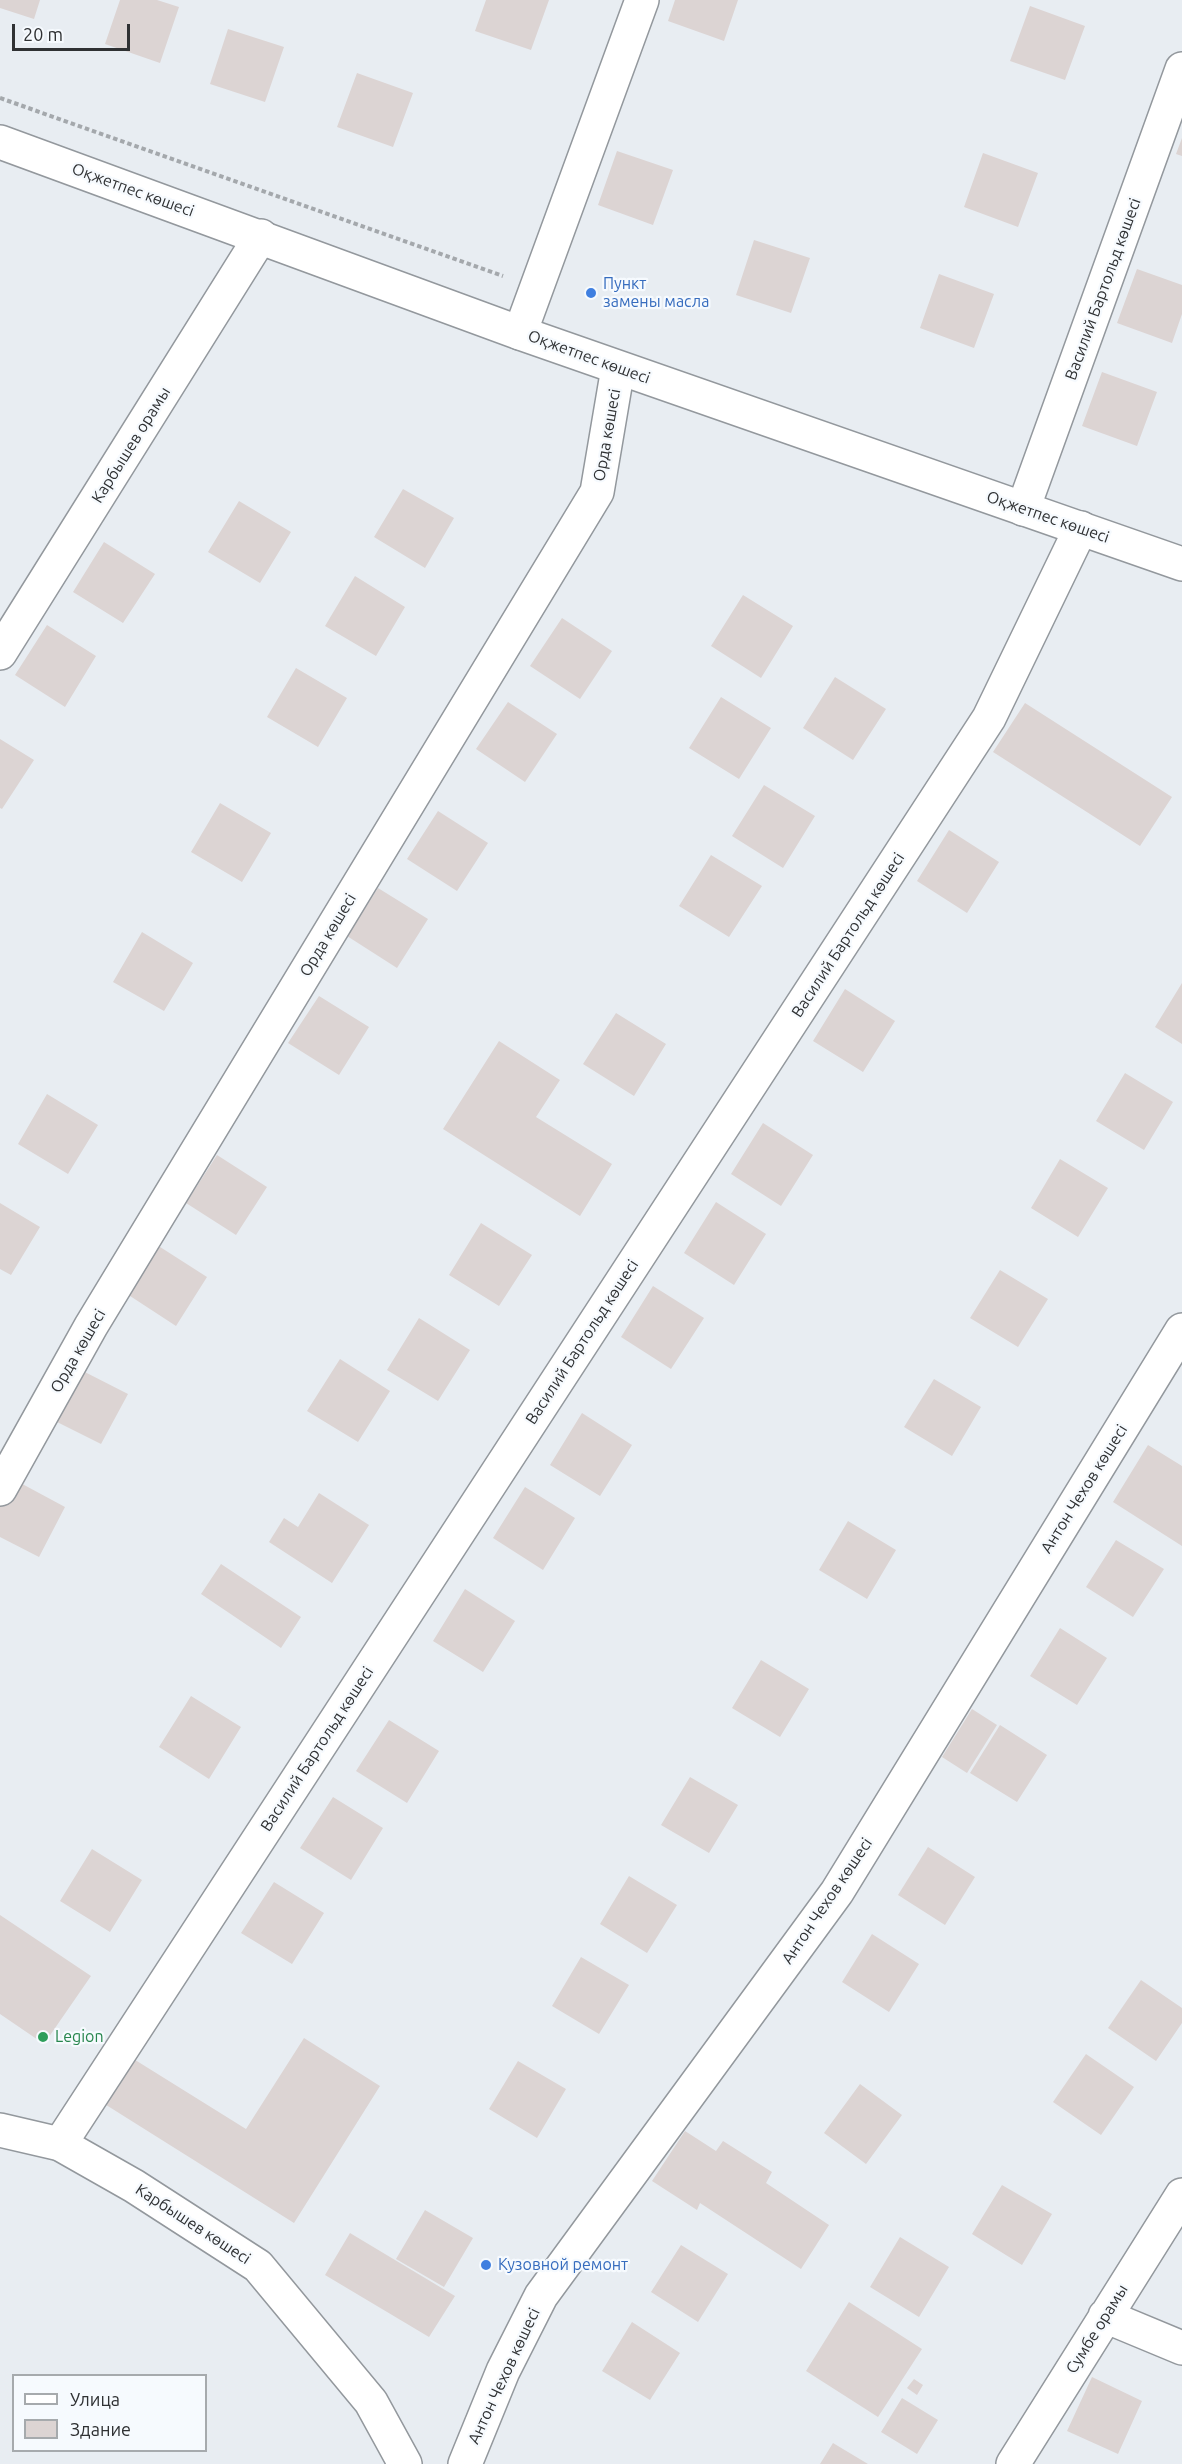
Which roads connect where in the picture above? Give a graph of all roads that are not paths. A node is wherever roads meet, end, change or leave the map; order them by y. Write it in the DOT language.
graph roads {
  1 [pos="642,0"];
  2 [pos="1182,69"];
  3 [pos="0,142"];
  4 [pos="261,236"];
  5 [pos="520,333"];
  6 [pos="618,368"];
  7 [pos="1023,509"];
  8 [pos="1081,528"];
  9 [pos="1182,564"];
  10 [pos="0,653"];
  11 [pos="1182,1330"];
  12 [pos="0,1489"];
  13 [pos="0,2130"];
  14 [pos="60,2144"];
  15 [pos="1182,2195"];
  16 [pos="1105,2316"];
  17 [pos="1182,2348"];
  18 [pos="405,2464"];
  19 [pos="465,2464"];
  20 [pos="1012,2464"];
  1 -- 5 [label="street"];
  2 -- 7 [label="street, Василий Бартольд көшесі"];
  3 -- 4 [label="street, Оқжетпес көшесі"];
  4 -- 5 [label="street, Оқжетпес көшесі"];
  4 -- 10 [label="street, Карбышев орамы"];
  5 -- 6 [label="street, Оқжетпес көшесі"];
  6 -- 7 [label="street, Оқжетпес көшесі"];
  6 -- 12 [label="street, Орда көшесі"];
  7 -- 8 [label="street, Оқжетпес көшесі"];
  8 -- 9 [label="street, Оқжетпес көшесі"];
  8 -- 14 [label="street, Василий Бартольд көшесі"];
  11 -- 19 [label="street, Антон Чехов көшесі"];
  13 -- 14 [label="street, Карбышев көшесі"];
  14 -- 18 [label="street, Карбышев көшесі"];
  15 -- 16 [label="street, Сумбе орамы"];
  16 -- 17 [label="street"];
  16 -- 20 [label="street, Сумбе орамы"];
}
